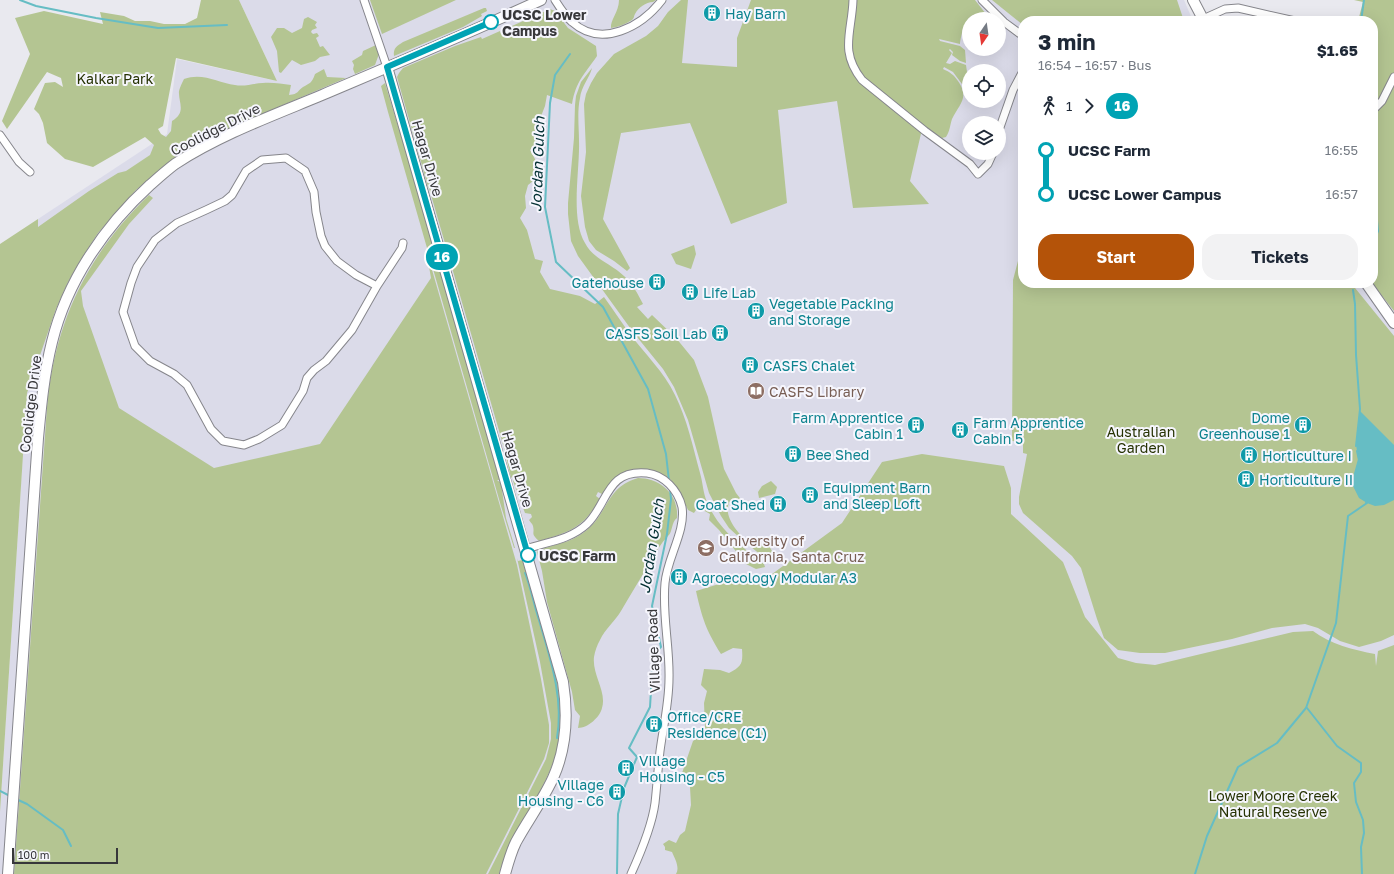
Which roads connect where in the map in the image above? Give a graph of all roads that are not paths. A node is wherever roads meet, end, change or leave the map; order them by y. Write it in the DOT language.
graph roads {
  1 [pos="364,0"];
  2 [pos="541,0"];
  3 [pos="555,0"];
  4 [pos="662,0"];
  5 [pos="853,0"];
  6 [pos="982,0"];
  7 [pos="1193,0"];
  8 [pos="1201,16"];
  9 [pos="1212,16"];
  10 [pos="1273,16"];
  11 [pos="1018,32"];
  12 [pos="387,67"];
  13 [pos="1394,77"];
  14 [pos="1018,80"];
  15 [pos="1378,105"];
  16 [pos="1004,116"];
  17 [pos="0,135"];
  18 [pos="962,158"];
  19 [pos="965,160"];
  20 [pos="990,160"];
  21 [pos="30,172"];
  22 [pos="403,243"];
  23 [pos="376,286"];
  24 [pos="1370,288"];
  25 [pos="1394,323"];
  26 [pos="526,548"];
  27 [pos="8,874"];
  28 [pos="505,874"];
  29 [pos="631,874"];
  1 -- 12 [label="street"];
  2 -- 12 [label="main road, Coolidge Drive"];
  3 -- 4 [label="street"];
  5 -- 18 [label="street"];
  6 -- 11 [label="street"];
  7 -- 8 [label="main road"];
  9 -- 10 [label="street"];
  12 -- 26 [label="main road, Hagar Drive"];
  12 -- 27 [label="main road, Coolidge Drive"];
  13 -- 15 [label="street"];
  14 -- 16 [label="street"];
  17 -- 21 [label="street"];
  19 -- 20 [label="street"];
  22 -- 23 [label="street"];
  23 -- 23 [label="street"];
  24 -- 25 [label="main road"];
  26 -- 28 [label="main road, Hagar Drive"];
  26 -- 29 [label="street, Village Road"];
}
